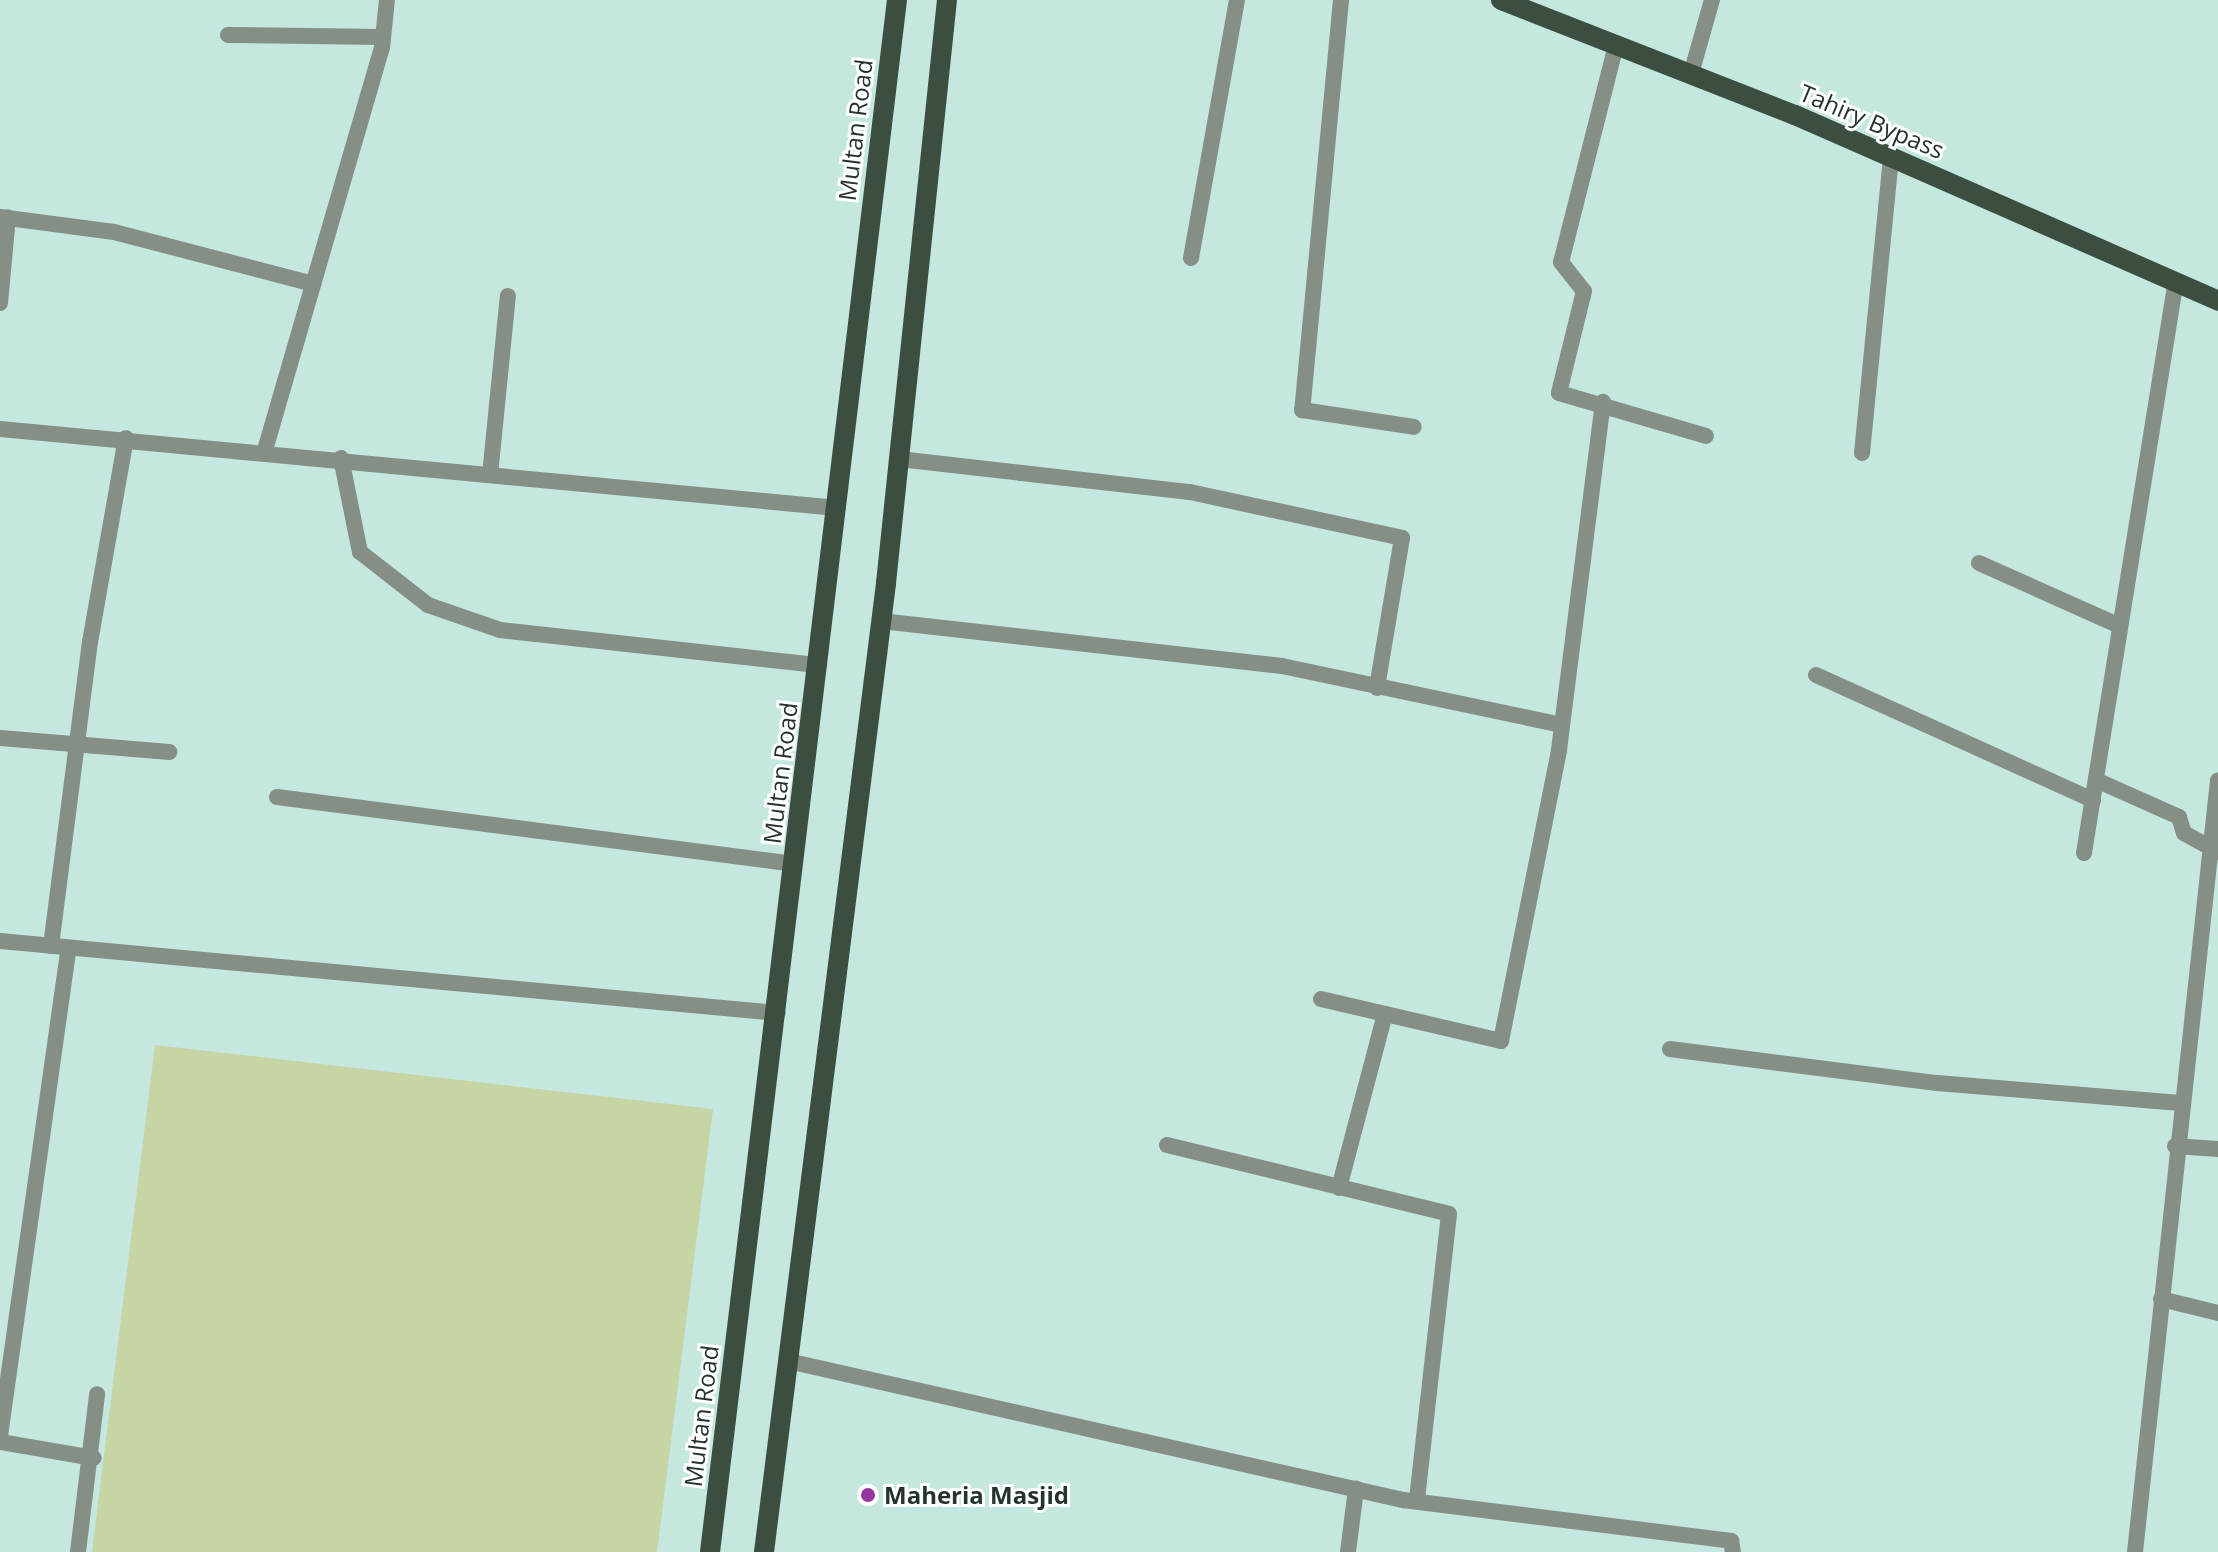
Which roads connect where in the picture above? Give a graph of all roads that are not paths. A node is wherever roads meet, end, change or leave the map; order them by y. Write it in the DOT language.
graph roads {
  1 [pos="387,0"];
  2 [pos="897,0"];
  3 [pos="947,0"];
  4 [pos="1237,0"];
  5 [pos="1341,0"];
  6 [pos="1501,0"];
  7 [pos="1712,0"];
  8 [pos="228,35"];
  9 [pos="383,37"];
  10 [pos="1616,45"];
  11 [pos="1691,74"];
  12 [pos="1891,157"];
  13 [pos="4,217"];
  14 [pos="1191,258"];
  15 [pos="2176,280"];
  16 [pos="313,284"];
  17 [pos="508,296"];
  18 [pos="2218,301"];
  19 [pos="0,303"];
  20 [pos="1603,402"];
  21 [pos="1414,427"];
  22 [pos="0,429"];
  23 [pos="1706,436"];
  24 [pos="126,438"];
  25 [pos="265,450"];
  26 [pos="1862,453"];
  27 [pos="341,458"];
  28 [pos="899,459"];
  29 [pos="490,475"];
  30 [pos="837,508"];
  31 [pos="1979,563"];
  32 [pos="881,621"];
  33 [pos="2120,626"];
  34 [pos="819,665"];
  35 [pos="1816,675"];
  36 [pos="1377,688"];
  37 [pos="1562,725"];
  38 [pos="0,738"];
  39 [pos="77,743"];
  40 [pos="169,752"];
  41 [pos="2096,780"];
  42 [pos="2218,780"];
  43 [pos="277,797"];
  44 [pos="2093,800"];
  45 [pos="2214,850"];
  46 [pos="2084,853"];
  47 [pos="795,864"];
  48 [pos="0,941"];
  49 [pos="51,946"];
  50 [pos="69,948"];
  51 [pos="1321,999"];
  52 [pos="778,1013"];
  53 [pos="1385,1014"];
  54 [pos="1670,1049"];
  55 [pos="2180,1103"];
  56 [pos="1167,1145"];
  57 [pos="2175,1146"];
  58 [pos="2218,1149"];
  59 [pos="1339,1188"];
  60 [pos="2161,1299"];
  61 [pos="2218,1313"];
  62 [pos="788,1361"];
  63 [pos="97,1394"];
  64 [pos="0,1436"];
  65 [pos="0,1442"];
  66 [pos="94,1458"];
  67 [pos="1356,1489"];
  68 [pos="1417,1501"];
  69 [pos="78,1552"];
  70 [pos="710,1552"];
  71 [pos="764,1552"];
  72 [pos="1348,1552"];
  73 [pos="1733,1552"];
  74 [pos="2135,1552"];
  1 -- 9 [label="street"];
  2 -- 30 [label="main road, Multan Road"];
  3 -- 28 [label="main road"];
  4 -- 14 [label="street"];
  5 -- 21 [label="street"];
  6 -- 10 [label="main road, Tahiry Bypass"];
  7 -- 11 [label="street"];
  8 -- 9 [label="street"];
  9 -- 16 [label="street"];
  10 -- 11 [label="main road, Tahiry Bypass"];
  10 -- 20 [label="street"];
  11 -- 12 [label="main road, Tahiry Bypass"];
  12 -- 15 [label="main road, Tahiry Bypass"];
  12 -- 26 [label="street"];
  13 -- 16 [label="street"];
  13 -- 19 [label="street"];
  15 -- 18 [label="main road, Tahiry Bypass"];
  15 -- 33 [label="street"];
  16 -- 25 [label="street"];
  17 -- 29 [label="street"];
  20 -- 23 [label="street"];
  20 -- 37 [label="street"];
  22 -- 24 [label="street"];
  24 -- 25 [label="street"];
  24 -- 39 [label="street"];
  25 -- 27 [label="street"];
  27 -- 29 [label="street"];
  27 -- 34 [label="street"];
  28 -- 32 [label="main road"];
  28 -- 36 [label="street"];
  29 -- 30 [label="street"];
  30 -- 34 [label="main road, Multan Road"];
  31 -- 33 [label="street"];
  32 -- 36 [label="street"];
  32 -- 62 [label="main road"];
  33 -- 41 [label="street"];
  34 -- 47 [label="main road, Multan Road"];
  35 -- 44 [label="street"];
  36 -- 37 [label="street"];
  37 -- 53 [label="street"];
  38 -- 39 [label="street"];
  39 -- 40 [label="street"];
  39 -- 49 [label="street"];
  41 -- 44 [label="street"];
  41 -- 45 [label="street"];
  42 -- 45 [label="street"];
  43 -- 47 [label="street"];
  44 -- 46 [label="street"];
  45 -- 55 [label="street"];
  47 -- 52 [label="main road, Multan Road"];
  48 -- 49 [label="street"];
  49 -- 50 [label="street"];
  50 -- 52 [label="street"];
  50 -- 64 [label="street"];
  51 -- 53 [label="street"];
  52 -- 70 [label="main road, Multan Road"];
  53 -- 59 [label="street"];
  54 -- 55 [label="street"];
  55 -- 57 [label="street"];
  56 -- 59 [label="street"];
  57 -- 58 [label="street"];
  57 -- 60 [label="street"];
  59 -- 68 [label="street"];
  60 -- 61 [label="street"];
  60 -- 74 [label="street"];
  62 -- 67 [label="street"];
  62 -- 71 [label="main road"];
  63 -- 66 [label="street"];
  65 -- 66 [label="street"];
  66 -- 69 [label="street"];
  67 -- 68 [label="street"];
  67 -- 72 [label="street"];
  68 -- 73 [label="street"];
}
